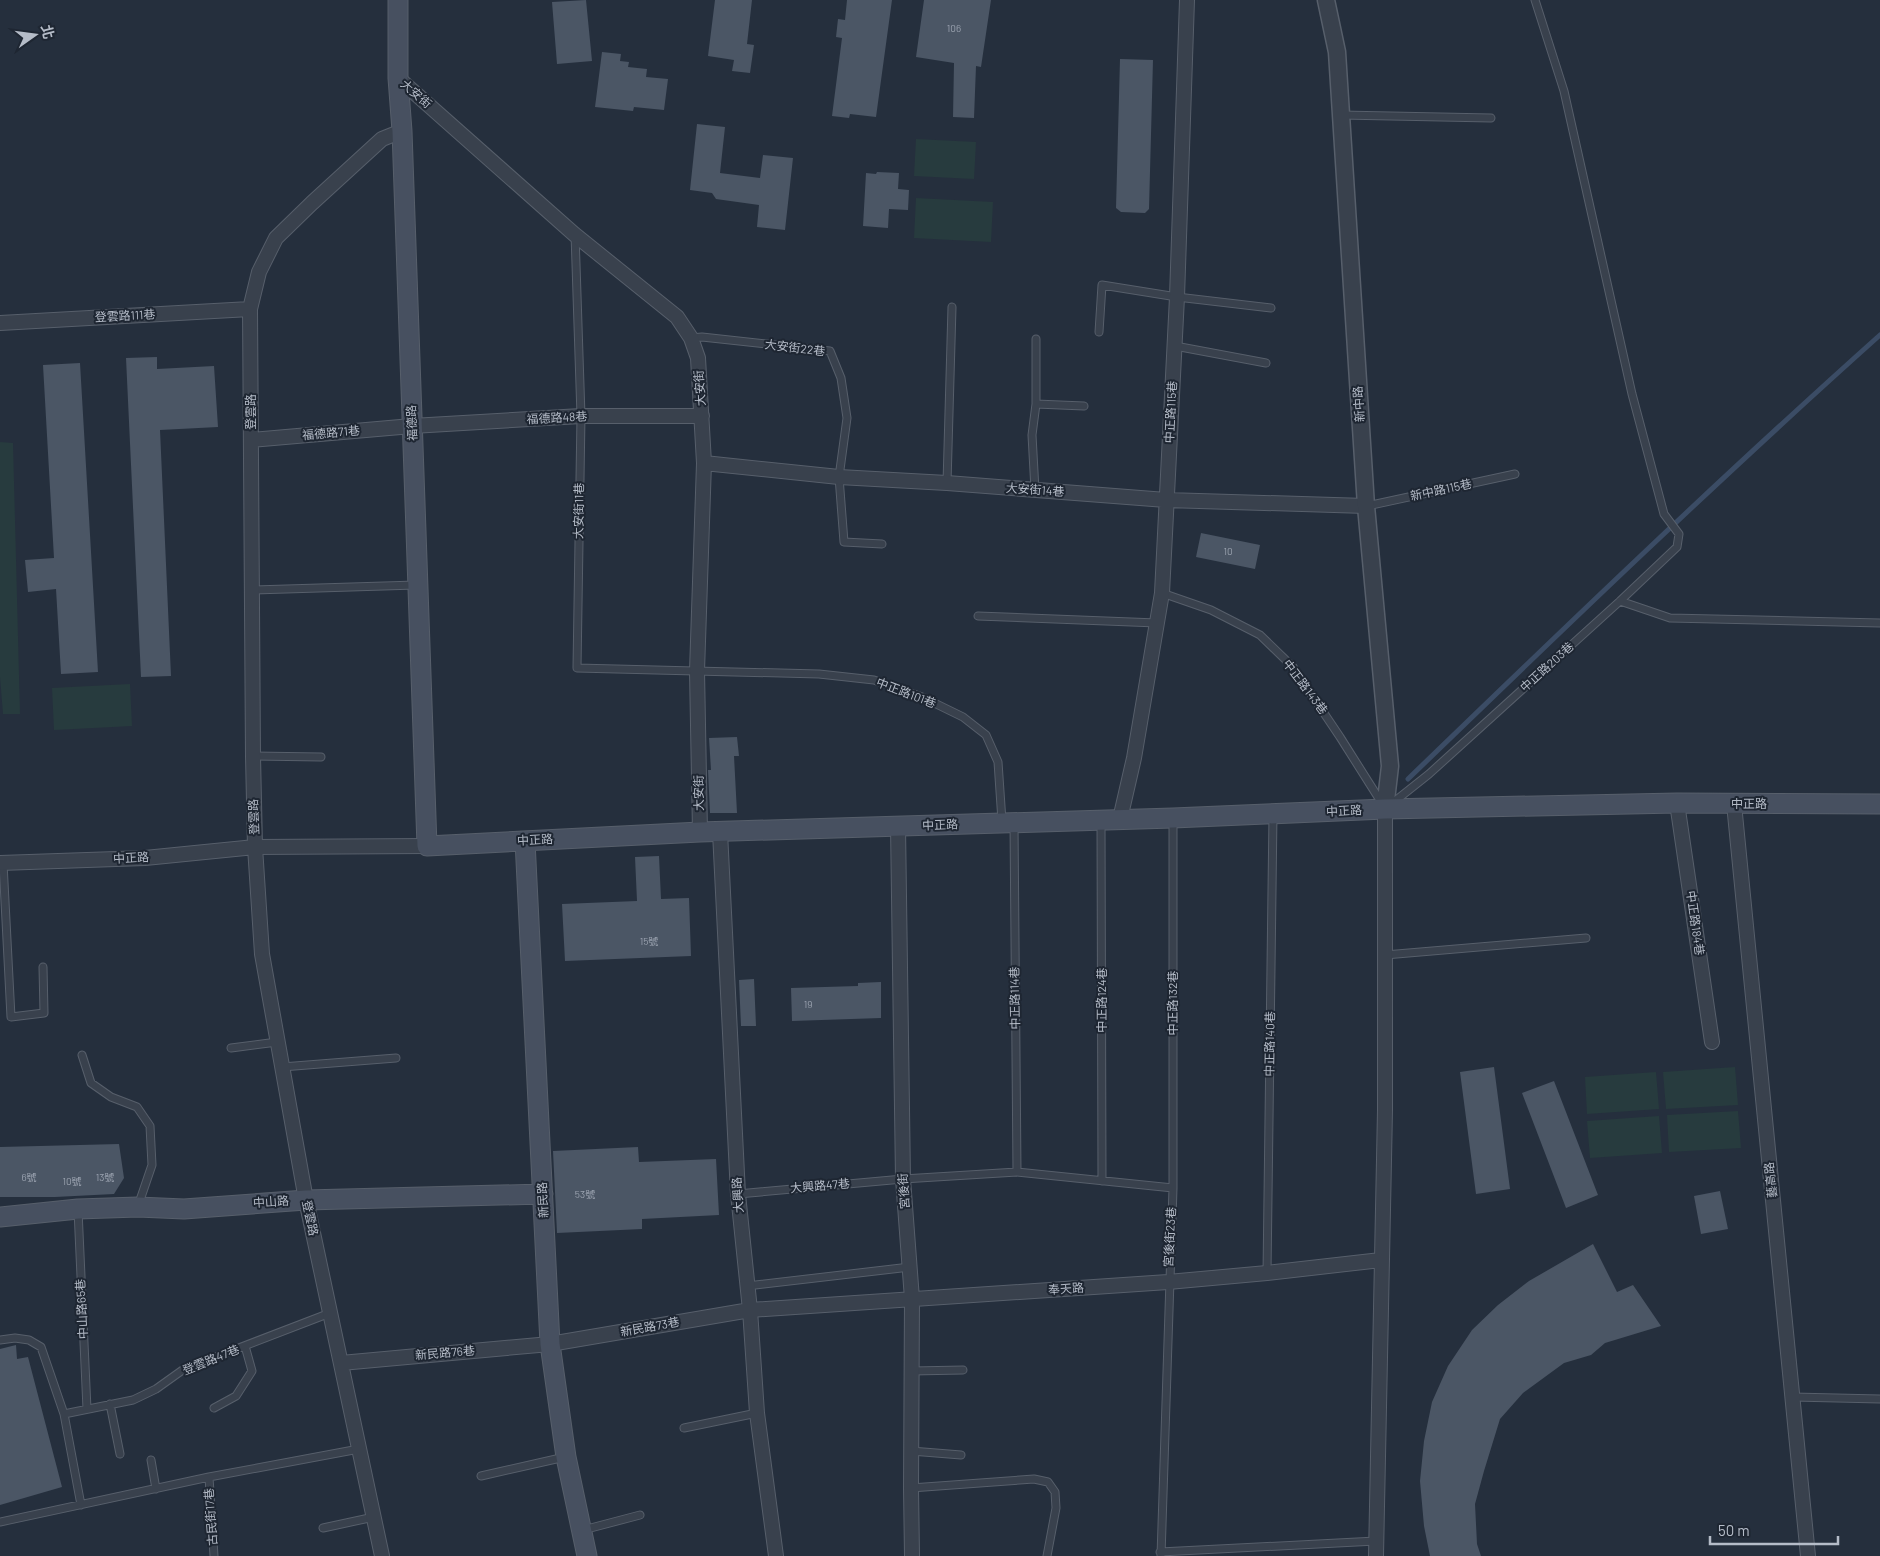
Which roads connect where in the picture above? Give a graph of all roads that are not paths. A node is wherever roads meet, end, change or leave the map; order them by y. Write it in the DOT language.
graph roads {
  1 [pos="398,0"];
  2 [pos="1187,0"];
  3 [pos="1326,0"];
  4 [pos="1535,0"];
  5 [pos="398,78"];
  6 [pos="1340,115"];
  7 [pos="1491,118"];
  8 [pos="402,131"];
  9 [pos="574,234"];
  10 [pos="1177,297"];
  11 [pos="952,307"];
  12 [pos="1270,308"];
  13 [pos="250,309"];
  14 [pos="0,323"];
  15 [pos="1099,332"];
  16 [pos="692,338"];
  17 [pos="1036,339"];
  18 [pos="1175,346"];
  19 [pos="1266,363"];
  20 [pos="1036,404"];
  21 [pos="1084,406"];
  22 [pos="581,416"];
  23 [pos="702,416"];
  24 [pos="412,426"];
  25 [pos="251,440"];
  26 [pos="704,463"];
  27 [pos="1515,474"];
  28 [pos="839,477"];
  29 [pos="947,483"];
  30 [pos="1035,490"];
  31 [pos="1166,500"];
  32 [pos="1366,506"];
  33 [pos="882,544"];
  34 [pos="417,585"];
  35 [pos="251,590"];
  36 [pos="1162,593"];
  37 [pos="1620,601"];
  38 [pos="978,616"];
  39 [pos="1157,623"];
  40 [pos="1880,623"];
  41 [pos="697,672"];
  42 [pos="253,756"];
  43 [pos="321,757"];
  44 [pos="1677,804"];
  45 [pos="1734,804"];
  46 [pos="1880,804"];
  47 [pos="1385,809"];
  48 [pos="1273,814"];
  49 [pos="1173,818"];
  50 [pos="1120,819"];
  51 [pos="1101,820"];
  52 [pos="1008,823"];
  53 [pos="898,826"];
  54 [pos="700,832"];
  55 [pos="720,832"];
  56 [pos="525,840"];
  57 [pos="255,846"];
  58 [pos="427,846"];
  59 [pos="1,863"];
  60 [pos="1586,938"];
  61 [pos="1385,955"];
  62 [pos="43,968"];
  63 [pos="277,1042"];
  64 [pos="1712,1042"];
  65 [pos="231,1048"];
  66 [pos="82,1055"];
  67 [pos="396,1058"];
  68 [pos="282,1067"];
  69 [pos="1017,1172"];
  70 [pos="903,1178"];
  71 [pos="1102,1181"];
  72 [pos="1173,1188"];
  73 [pos="543,1194"];
  74 [pos="738,1194"];
  75 [pos="306,1200"];
  76 [pos="138,1206"];
  77 [pos="78,1209"];
  78 [pos="0,1217"];
  79 [pos="1381,1260"];
  80 [pos="910,1267"];
  81 [pos="1267,1273"];
  82 [pos="1168,1282"];
  83 [pos="747,1286"];
  84 [pos="912,1299"];
  85 [pos="750,1310"];
  86 [pos="330,1314"];
  87 [pos="0,1340"];
  88 [pos="550,1344"];
  89 [pos="245,1346"];
  90 [pos="341,1363"];
  91 [pos="962,1370"];
  92 [pos="912,1371"];
  93 [pos="1793,1397"];
  94 [pos="1880,1399"];
  95 [pos="110,1404"];
  96 [pos="214,1408"];
  97 [pos="87,1409"];
  98 [pos="757,1413"];
  99 [pos="64,1414"];
  100 [pos="684,1428"];
  101 [pos="359,1449"];
  102 [pos="911,1451"];
  103 [pos="120,1454"];
  104 [pos="961,1455"];
  105 [pos="566,1457"];
  106 [pos="151,1460"];
  107 [pos="481,1476"];
  108 [pos="209,1478"];
  109 [pos="911,1488"];
  110 [pos="156,1489"];
  111 [pos="81,1505"];
  112 [pos="640,1515"];
  113 [pos="374,1517"];
  114 [pos="0,1522"];
  115 [pos="324,1528"];
  116 [pos="582,1530"];
  117 [pos="1376,1541"];
  118 [pos="1160,1554"];
  119 [pos="214,1556"];
  120 [pos="382,1556"];
  121 [pos="587,1556"];
  122 [pos="776,1556"];
  123 [pos="912,1556"];
  124 [pos="1047,1556"];
  125 [pos="1376,1556"];
  126 [pos="1808,1556"];
  1 -- 5 [label="main road, 福德路"];
  2 -- 10 [label="street, 中正路115巷"];
  3 -- 6 [label="street, 新中路"];
  4 -- 37 [label="lane, 中正路203巷"];
  5 -- 8 [label="main road, 福德路"];
  5 -- 9 [label="street, 大安街"];
  6 -- 7 [label="lane"];
  6 -- 32 [label="street, 新中路"];
  8 -- 13 [label="street, 登雲路"];
  8 -- 24 [label="main road, 福德路"];
  9 -- 16 [label="street, 大安街"];
  9 -- 22 [label="lane, 大安街11巷"];
  10 -- 12 [label="lane"];
  10 -- 15 [label="lane"];
  10 -- 18 [label="street, 中正路115巷"];
  11 -- 29 [label="lane"];
  13 -- 14 [label="street, 登雲路111巷"];
  13 -- 25 [label="street, 登雲路"];
  16 -- 23 [label="street, 大安街"];
  16 -- 28 [label="lane, 大安街22巷"];
  17 -- 20 [label="lane"];
  18 -- 19 [label="lane"];
  18 -- 31 [label="street, 中正路115巷"];
  20 -- 21 [label="lane"];
  20 -- 30 [label="lane"];
  22 -- 23 [label="street, 福德路48巷"];
  22 -- 24 [label="street, 福德路48巷"];
  22 -- 41 [label="lane, 大安街11巷"];
  23 -- 26 [label="street, 大安街"];
  24 -- 25 [label="street, 福德路71巷"];
  24 -- 34 [label="main road, 福德路"];
  25 -- 35 [label="street, 登雲路"];
  26 -- 28 [label="street, 大安街14巷"];
  26 -- 41 [label="street, 大安街"];
  27 -- 32 [label="lane, 新中路115巷"];
  28 -- 29 [label="street, 大安街14巷"];
  28 -- 33 [label="lane"];
  29 -- 30 [label="street, 大安街14巷"];
  30 -- 31 [label="street, 大安街14巷"];
  31 -- 32 [label="street, 大安街14巷"];
  31 -- 36 [label="street, 中正路115巷"];
  32 -- 47 [label="street, 新中路"];
  34 -- 35 [label="lane"];
  34 -- 58 [label="main road, 福德路"];
  35 -- 42 [label="street, 登雲路"];
  36 -- 39 [label="street, 中正路115巷"];
  36 -- 47 [label="lane, 中正路143巷"];
  37 -- 40 [label="lane"];
  37 -- 47 [label="lane, 中正路203巷"];
  38 -- 39 [label="lane"];
  39 -- 50 [label="street, 中正路115巷"];
  41 -- 52 [label="lane, 中正路101巷"];
  41 -- 54 [label="street, 大安街"];
  42 -- 43 [label="lane"];
  42 -- 57 [label="street, 登雲路"];
  44 -- 45 [label="main road, 中正路"];
  44 -- 47 [label="main road, 中正路"];
  44 -- 64 [label="street, 中正路184巷"];
  45 -- 46 [label="main road, 中正路"];
  45 -- 93 [label="street, 藝高路"];
  47 -- 48 [label="main road, 中正路"];
  47 -- 61 [label="street"];
  48 -- 49 [label="main road, 中正路"];
  48 -- 81 [label="lane, 中正路140巷"];
  49 -- 50 [label="main road, 中正路"];
  49 -- 72 [label="lane, 中正路132巷"];
  50 -- 51 [label="main road, 中正路"];
  51 -- 52 [label="main road, 中正路"];
  51 -- 71 [label="lane, 中正路124巷"];
  52 -- 53 [label="main road, 中正路"];
  52 -- 69 [label="lane, 中正路114巷"];
  53 -- 55 [label="main road, 中正路"];
  53 -- 70 [label="street, 宮後街"];
  54 -- 55 [label="main road, 中正路"];
  54 -- 56 [label="main road, 中正路"];
  55 -- 74 [label="street, 大興路"];
  56 -- 58 [label="main road, 中正路"];
  56 -- 73 [label="main road, 新民路"];
  57 -- 58 [label="street, 中正路"];
  57 -- 59 [label="street, 中正路"];
  57 -- 63 [label="street, 登雲路"];
  59 -- 62 [label="lane"];
  60 -- 61 [label="lane"];
  61 -- 79 [label="street"];
  63 -- 65 [label="lane"];
  63 -- 68 [label="street, 登雲路"];
  66 -- 76 [label="lane"];
  67 -- 68 [label="lane"];
  68 -- 75 [label="street, 登雲路"];
  69 -- 70 [label="lane, 宮後街23巷"];
  69 -- 71 [label="lane, 宮後街23巷"];
  70 -- 74 [label="lane, 大興路47巷"];
  70 -- 80 [label="street, 宮後街"];
  71 -- 72 [label="lane, 宮後街23巷"];
  72 -- 82 [label="lane, 宮後街23巷"];
  73 -- 75 [label="main road, 中山路"];
  73 -- 88 [label="main road, 新民路"];
  74 -- 83 [label="street, 大興路"];
  75 -- 76 [label="main road, 中山路"];
  75 -- 86 [label="street, 登雲路"];
  76 -- 77 [label="main road, 中山路"];
  77 -- 78 [label="main road, 中山路"];
  77 -- 97 [label="lane, 中山路65巷"];
  79 -- 81 [label="street, 奉天路"];
  79 -- 117 [label="street"];
  80 -- 83 [label="lane"];
  80 -- 84 [label="street, 宮後街"];
  81 -- 82 [label="street, 奉天路"];
  82 -- 84 [label="street, 奉天路"];
  82 -- 118 [label="lane, 宮後街23巷"];
  83 -- 85 [label="street, 大興路"];
  84 -- 85 [label="street, 奉天路"];
  84 -- 92 [label="street, 宮後街"];
  85 -- 88 [label="street, 新民路73巷"];
  85 -- 98 [label="street, 大興路"];
  86 -- 89 [label="lane, 登雲路47巷"];
  86 -- 90 [label="street, 登雲路"];
  87 -- 99 [label="lane"];
  88 -- 90 [label="street, 新民路76巷"];
  88 -- 105 [label="main road, 新民路"];
  89 -- 95 [label="lane, 登雲路47巷"];
  89 -- 96 [label="lane"];
  90 -- 101 [label="street, 登雲路"];
  91 -- 92 [label="lane"];
  92 -- 102 [label="street, 宮後街"];
  93 -- 94 [label="lane"];
  93 -- 126 [label="street, 藝高路"];
  95 -- 97 [label="lane, 登雲路47巷"];
  95 -- 103 [label="lane"];
  97 -- 99 [label="lane, 登雲路47巷"];
  98 -- 100 [label="lane"];
  98 -- 122 [label="street, 大興路"];
  99 -- 111 [label="lane"];
  101 -- 108 [label="lane"];
  101 -- 113 [label="street, 登雲路"];
  102 -- 104 [label="lane"];
  102 -- 109 [label="street, 宮後街"];
  105 -- 107 [label="lane"];
  105 -- 116 [label="main road, 新民路"];
  106 -- 110 [label="lane"];
  108 -- 110 [label="lane"];
  108 -- 119 [label="lane, 古民街17巷"];
  109 -- 123 [label="street, 宮後街"];
  109 -- 124 [label="lane"];
  110 -- 111 [label="lane"];
  111 -- 114 [label="lane"];
  112 -- 116 [label="lane"];
  113 -- 115 [label="lane"];
  113 -- 120 [label="street, 登雲路"];
  116 -- 121 [label="main road, 新民路"];
  117 -- 118 [label="lane"];
  117 -- 125 [label="street"];
}
